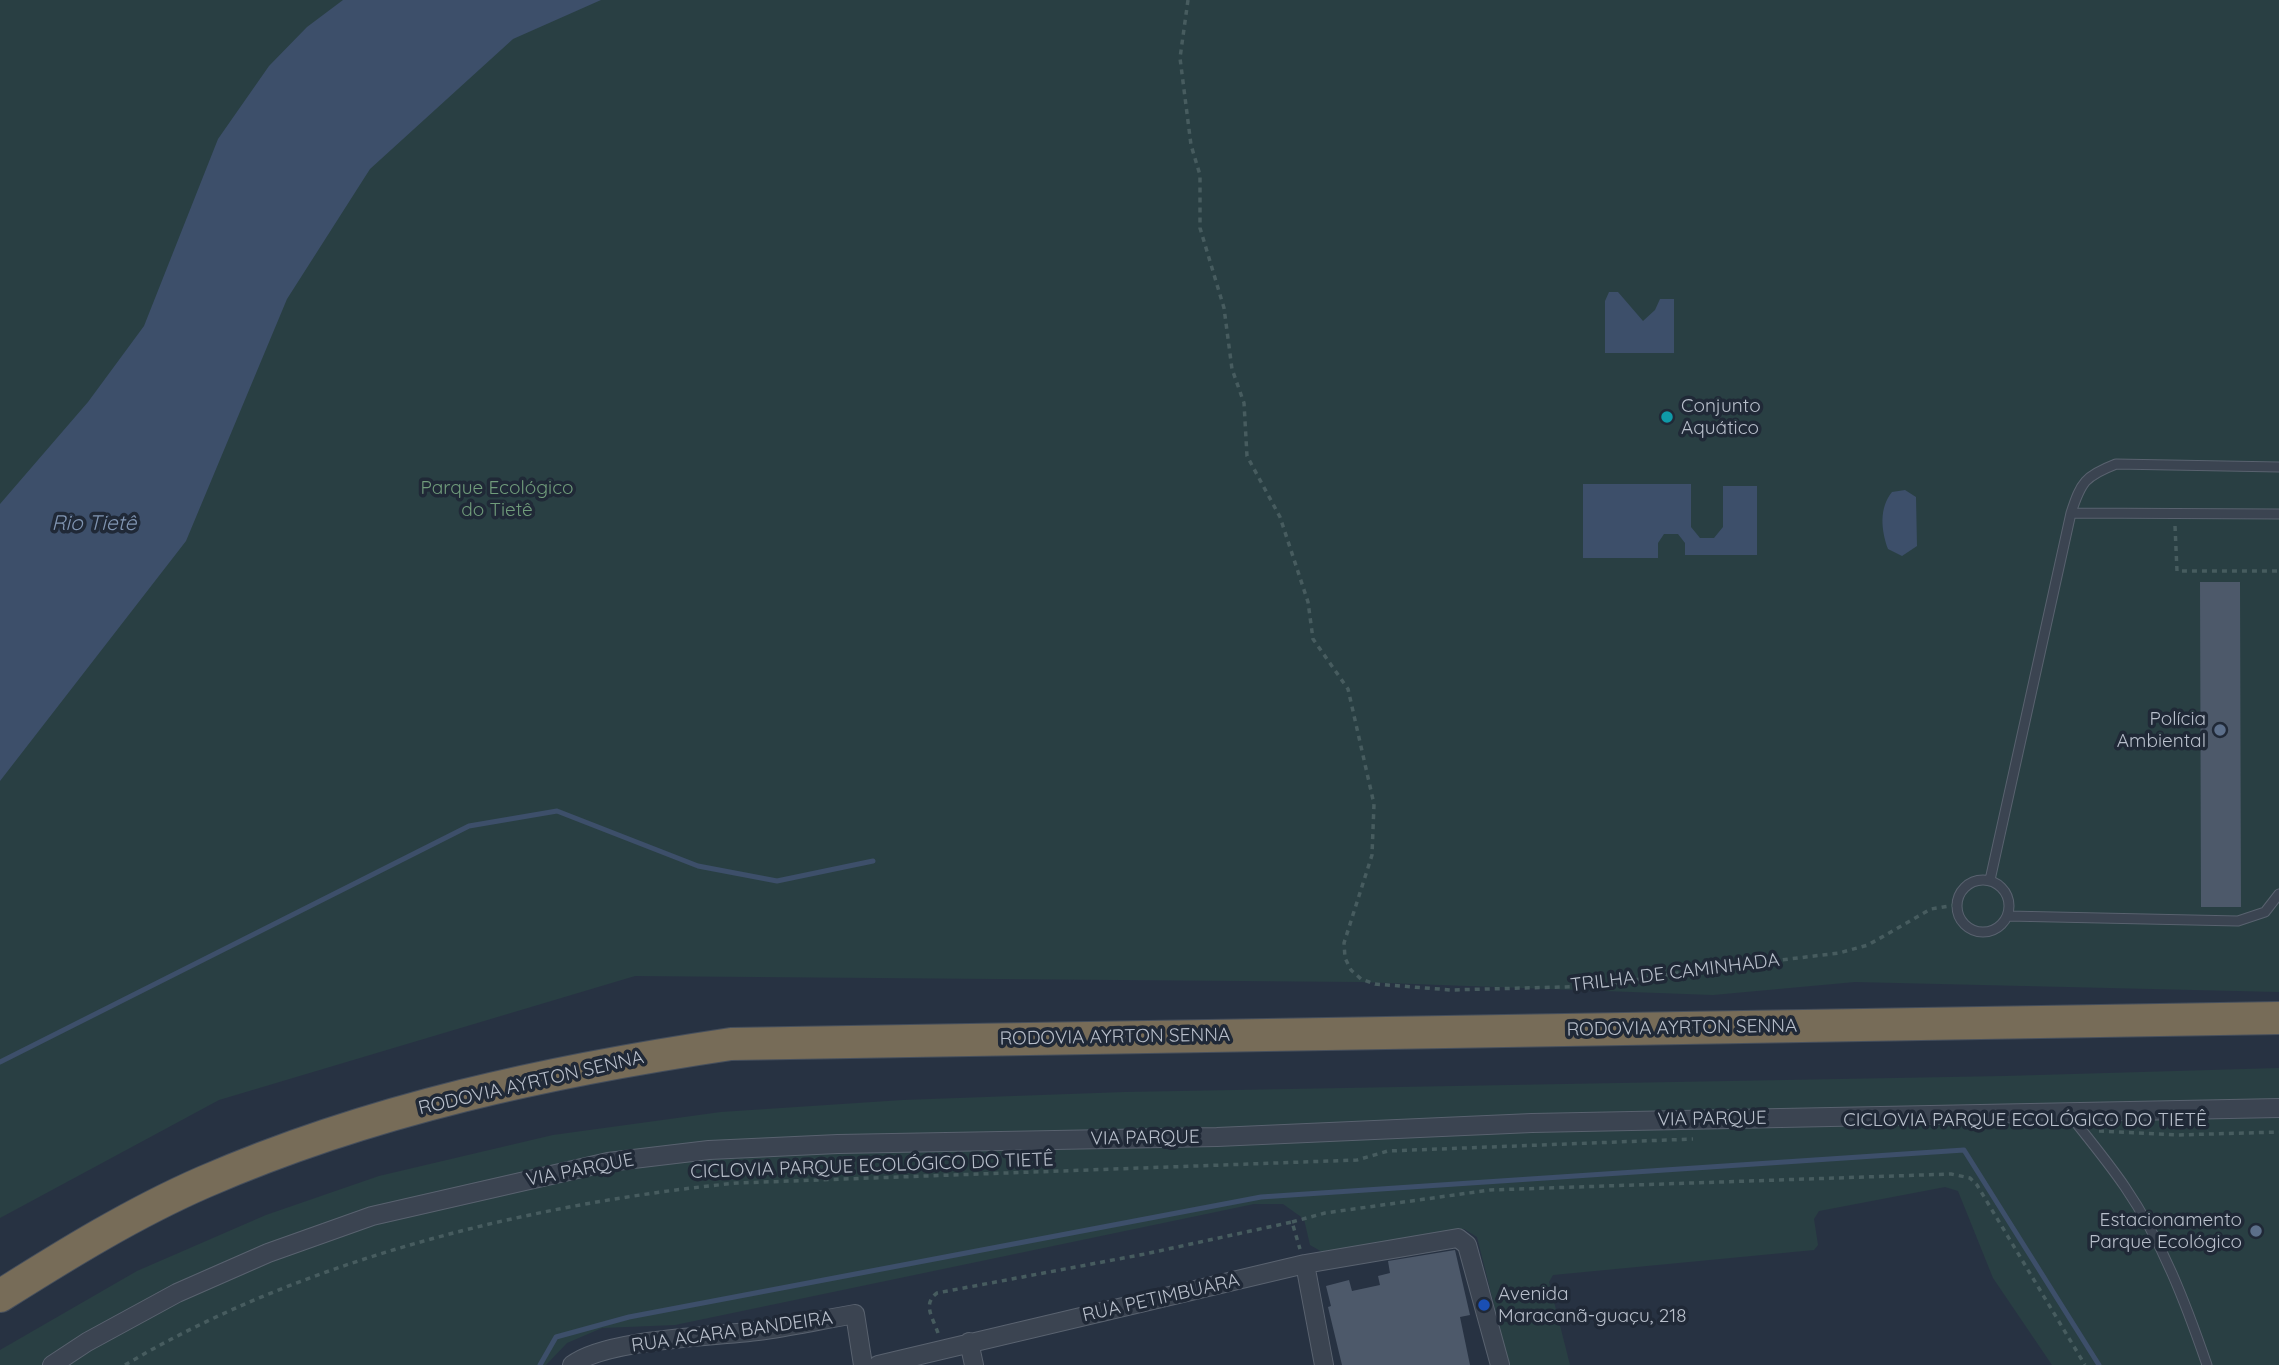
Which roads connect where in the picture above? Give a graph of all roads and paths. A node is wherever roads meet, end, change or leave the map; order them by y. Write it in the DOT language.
graph roads {
  1 [pos="1188,0"];
  2 [pos="2279,467"];
  3 [pos="2071,513"];
  4 [pos="2175,513"];
  5 [pos="2279,514"];
  6 [pos="2279,570"];
  7 [pos="1990,880"];
  8 [pos="2279,894"];
  9 [pos="1955,905"];
  10 [pos="2008,916"];
  11 [pos="2279,1018"];
  12 [pos="2279,1108"];
  13 [pos="2068,1112"];
  14 [pos="2082,1130"];
  15 [pos="2279,1132"];
  16 [pos="1701,1139"];
  17 [pos="1292,1222"];
  18 [pos="1305,1264"];
  19 [pos="0,1296"];
  20 [pos="969,1342"];
  21 [pos="943,1349"];
  22 [pos="52,1365"];
  23 [pos="125,1365"];
  24 [pos="572,1365"];
  25 [pos="863,1365"];
  26 [pos="878,1365"];
  27 [pos="974,1365"];
  28 [pos="1324,1365"];
  29 [pos="1500,1365"];
  30 [pos="2085,1365"];
  31 [pos="2207,1365"];
  1 -- 9 [label="path, TRILHA DE CAMINHADA"];
  2 -- 3 [label="lane"];
  3 -- 4 [label="lane"];
  3 -- 7 [label="lane"];
  4 -- 5 [label="lane"];
  4 -- 6 [label="path"];
  7 -- 9 [label="lane"];
  7 -- 10 [label="lane"];
  8 -- 10 [label="lane"];
  9 -- 10 [label="lane"];
  11 -- 19 [label="highway, RODOVIA AYRTON SENNA"];
  12 -- 13 [label="street, VIA PARQUE"];
  13 -- 14 [label="lane"];
  13 -- 22 [label="street, VIA PARQUE"];
  14 -- 15 [label="path, CICLOVIA PARQUE ECOLÓGICO DO TIETÊ"];
  14 -- 31 [label="lane"];
  16 -- 23 [label="path, CICLOVIA PARQUE ECOLÓGICO DO TIETÊ"];
  17 -- 18 [label="path"];
  17 -- 21 [label="path"];
  17 -- 30 [label="path"];
  18 -- 20 [label="street, RUA PETIMBUARA"];
  18 -- 28 [label="street"];
  18 -- 29 [label="street, RUA PETIMBUARA"];
  20 -- 21 [label="street, RUA PETIMBUARA"];
  20 -- 27 [label="street"];
  21 -- 26 [label="street, RUA PETIMBUARA"];
  24 -- 25 [label="street, RUA ACARA BANDEIRA"];
}
